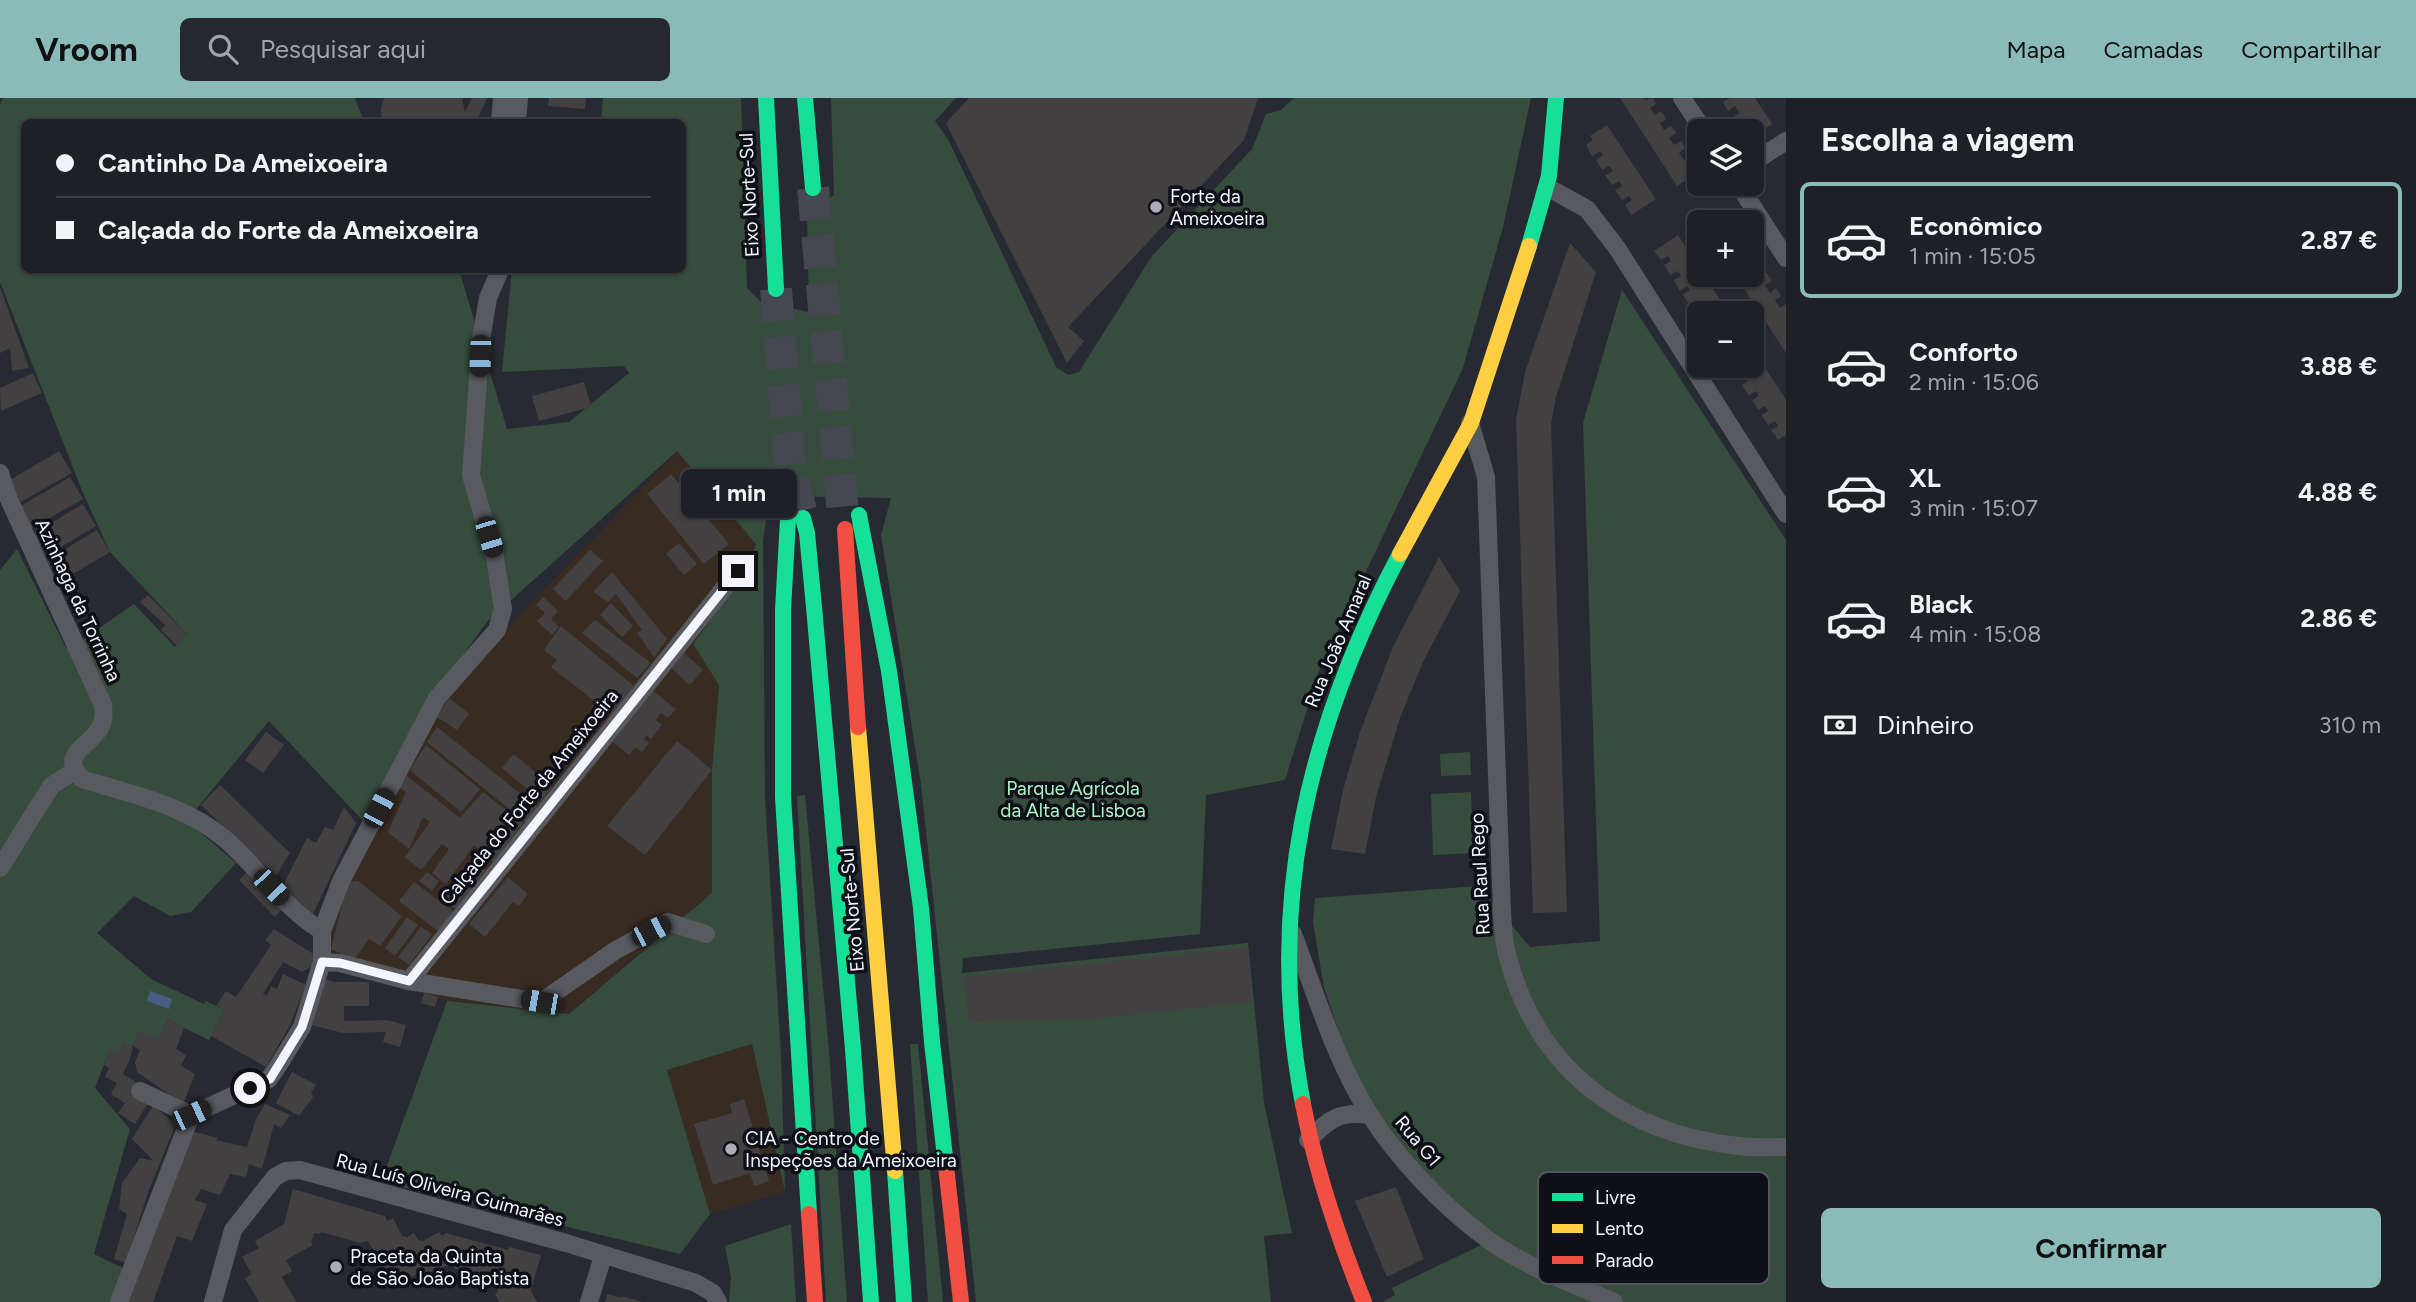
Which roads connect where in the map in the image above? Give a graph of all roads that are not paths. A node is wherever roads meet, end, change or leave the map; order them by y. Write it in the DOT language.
graph roads {
  1 [pos="502,98"];
  2 [pos="519,98"];
  3 [pos="766,98"];
  4 [pos="805,98"];
  5 [pos="1556,98"];
  6 [pos="1682,98"];
  7 [pos="500,119"];
  8 [pos="517,119"];
  9 [pos="1696,119"];
  10 [pos="1786,141"];
  11 [pos="1764,155"];
  12 [pos="1547,187"];
  13 [pos="813,188"];
  14 [pos="1746,196"];
  15 [pos="1786,258"];
  16 [pos="488,273"];
  17 [pos="498,273"];
  18 [pos="776,289"];
  19 [pos="488,298"];
  20 [pos="1470,423"];
  21 [pos="0,473"];
  22 [pos="1786,514"];
  23 [pos="738,571"];
  24 [pos="74,771"];
  25 [pos="0,868"];
  26 [pos="1288,921"];
  27 [pos="322,931"];
  28 [pos="706,934"];
  29 [pos="322,962"];
  30 [pos="409,981"];
  31 [pos="140,1091"];
  32 [pos="191,1115"];
  33 [pos="1370,1115"];
  34 [pos="1308,1140"];
  35 [pos="1786,1147"];
  36 [pos="603,1256"];
  37 [pos="1538,1267"];
  38 [pos="1575,1284"];
  39 [pos="119,1302"];
  40 [pos="213,1302"];
  41 [pos="589,1302"];
  42 [pos="718,1302"];
  43 [pos="815,1302"];
  44 [pos="871,1302"];
  45 [pos="904,1302"];
  46 [pos="961,1302"];
  47 [pos="1364,1302"];
  48 [pos="1614,1302"];
  1 -- 7 [label="street"];
  2 -- 8 [label="street"];
  3 -- 18 [label="main road, Eixo Norte-Sul"];
  4 -- 13 [label="main road"];
  5 -- 12 [label="main road, Rua João Amaral"];
  6 -- 9 [label="street"];
  10 -- 11 [label="street"];
  12 -- 20 [label="main road, Rua João Amaral"];
  12 -- 22 [label="street"];
  14 -- 15 [label="street"];
  16 -- 19 [label="street"];
  17 -- 19 [label="street"];
  19 -- 27 [label="street"];
  20 -- 26 [label="main road, Rua João Amaral"];
  20 -- 35 [label="street, Rua Raul Rego"];
  21 -- 24 [label="street, Azinhaga da Torrinha"];
  23 -- 30 [label="street, Calçada do Forte da Ameixoeira"];
  24 -- 25 [label="street"];
  24 -- 27 [label="street"];
  26 -- 33 [label="street, Rua G1"];
  26 -- 34 [label="main road, Rua João Amaral"];
  27 -- 29 [label="street"];
  28 -- 30 [label="street"];
  29 -- 30 [label="street"];
  29 -- 32 [label="street"];
  31 -- 32 [label="street"];
  32 -- 39 [label="street"];
  33 -- 34 [label="street"];
  33 -- 37 [label="street, Rua G1"];
  34 -- 47 [label="main road, Rua João Amaral"];
  36 -- 40 [label="street, Rua Luís Oliveira Guimarães"];
  36 -- 41 [label="street"];
  36 -- 42 [label="street, Rua Luís Oliveira Guimarães"];
  38 -- 48 [label="street, Rua G1"];
  43 -- 44 [label="main road, Eixo Norte-Sul"];
  45 -- 46 [label="main road, Eixo Norte-Sul"];
}
